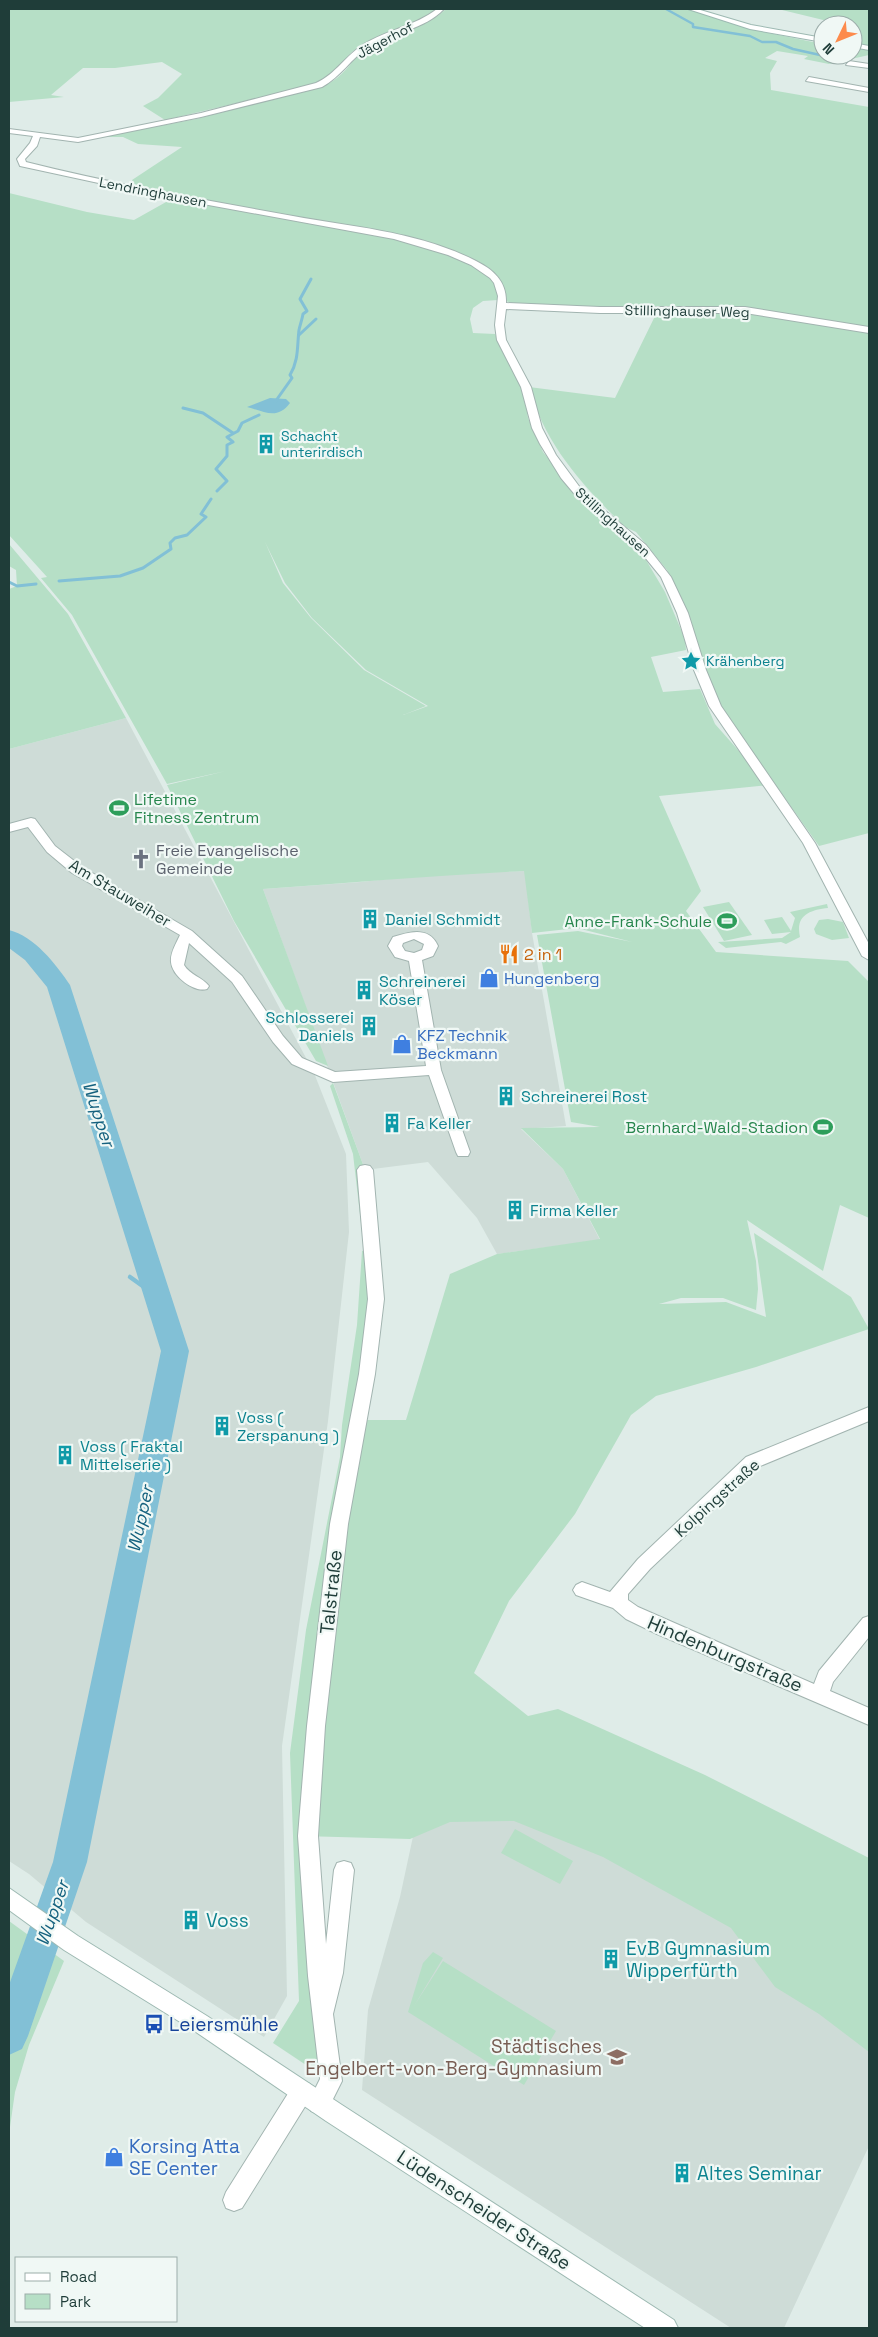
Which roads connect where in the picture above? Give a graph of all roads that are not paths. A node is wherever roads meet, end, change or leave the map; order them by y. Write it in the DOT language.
graph roads {
  1 [pos="441,9"];
  2 [pos="691,9"];
  3 [pos="813,38"];
  4 [pos="809,79"];
  5 [pos="869,90"];
  6 [pos="9,131"];
  7 [pos="38,136"];
  8 [pos="318,222"];
  9 [pos="503,306"];
  10 [pos="869,330"];
  11 [pos="9,828"];
  12 [pos="187,934"];
  13 [pos="869,956"];
  14 [pos="415,958"];
  15 [pos="202,986"];
  16 [pos="434,1070"];
  17 [pos="463,1152"];
  18 [pos="365,1170"];
  19 [pos="869,1414"];
  20 [pos="582,1590"];
  21 [pos="619,1603"];
  22 [pos="869,1624"];
  23 [pos="818,1694"];
  24 [pos="869,1717"];
  25 [pos="344,1870"];
  26 [pos="10,1899"];
  27 [pos="324,2016"];
  28 [pos="311,2098"];
  29 [pos="234,2200"];
  30 [pos="666,2328"];
  1 -- 7 [label="street, Jägerhof"];
  2 -- 3 [label="street"];
  4 -- 5 [label="street"];
  6 -- 7 [label="street"];
  7 -- 8 [label="street, Lendringhausen"];
  8 -- 9 [label="street, Stillinghausen"];
  9 -- 10 [label="street, Stillinghauser Weg"];
  9 -- 13 [label="street, Stillinghausen"];
  11 -- 12 [label="street, Am Stauweiher"];
  12 -- 15 [label="street, Am Stauweiher"];
  12 -- 16 [label="street, Am Stauweiher"];
  14 -- 16 [label="street"];
  16 -- 17 [label="street"];
  18 -- 27 [label="street, Talstraße"];
  19 -- 21 [label="street, Kolpingstraße"];
  20 -- 21 [label="street, Hindenburgstraße"];
  21 -- 23 [label="street, Hindenburgstraße"];
  22 -- 23 [label="street"];
  23 -- 24 [label="street, Hindenburgstraße"];
  25 -- 27 [label="street, Talstraße"];
  26 -- 28 [label="street, Lüdenscheider Straße"];
  27 -- 28 [label="street, Talstraße"];
  28 -- 29 [label="street"];
  28 -- 30 [label="street, Lüdenscheider Straße"];
}
